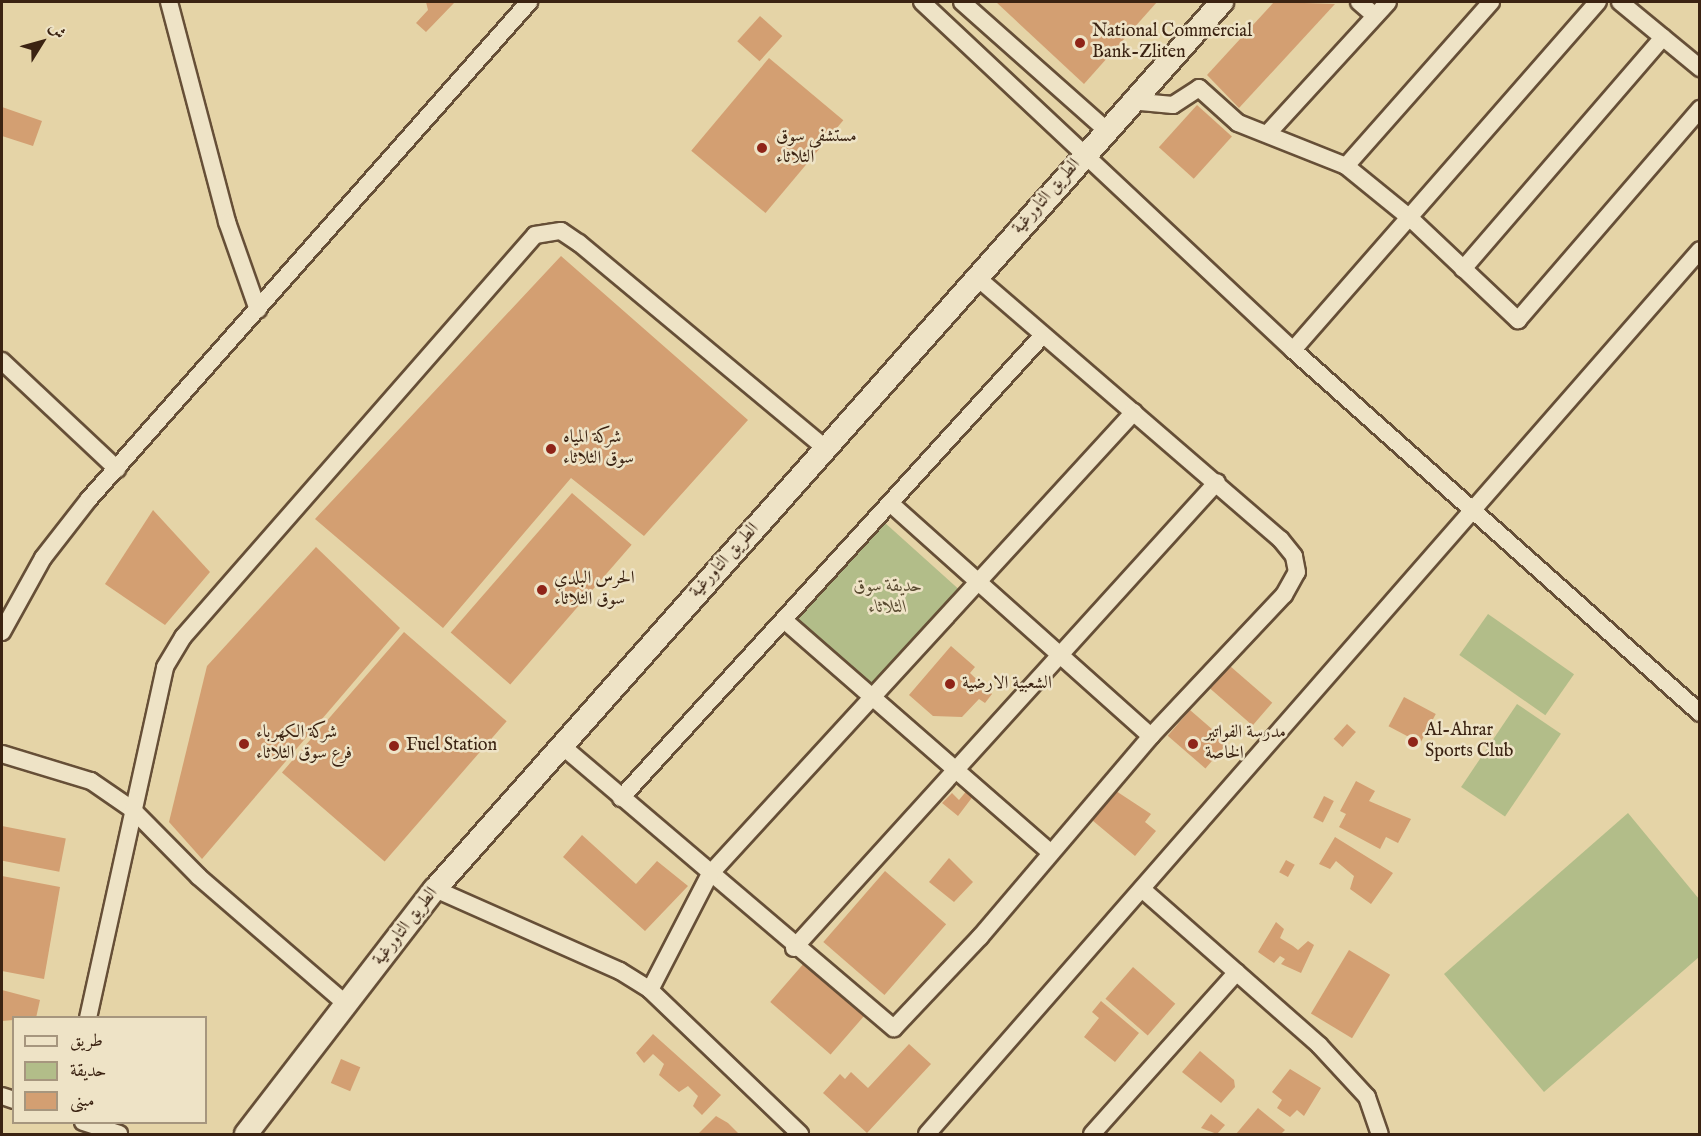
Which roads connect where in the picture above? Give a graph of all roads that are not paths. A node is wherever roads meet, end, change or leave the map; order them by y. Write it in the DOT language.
graph roads {
  1 [pos="169,2"];
  2 [pos="529,2"];
  3 [pos="922,2"];
  4 [pos="962,2"];
  5 [pos="1222,2"];
  6 [pos="1359,2"];
  7 [pos="1388,2"];
  8 [pos="1491,2"];
  9 [pos="1598,2"];
  10 [pos="1620,2"];
  11 [pos="1375,16"];
  12 [pos="1663,37"];
  13 [pos="1700,68"];
  14 [pos="1130,101"];
  15 [pos="1700,109"];
  16 [pos="1105,129"];
  17 [pos="1269,132"];
  18 [pos="1085,153"];
  19 [pos="1346,166"];
  20 [pos="1410,218"];
  21 [pos="1700,250"];
  22 [pos="1463,269"];
  23 [pos="976,277"];
  24 [pos="258,310"];
  25 [pos="1043,334"];
  26 [pos="1293,350"];
  27 [pos="2,361"];
  28 [pos="1134,412"];
  29 [pos="825,448"];
  30 [pos="117,469"];
  31 [pos="1217,482"];
  32 [pos="890,503"];
  33 [pos="1472,513"];
  34 [pos="977,580"];
  35 [pos="784,620"];
  36 [pos="2,632"];
  37 [pos="1061,655"];
  38 [pos="875,696"];
  39 [pos="1700,712"];
  40 [pos="1151,736"];
  41 [pos="561,745"];
  42 [pos="2,754"];
  43 [pos="956,770"];
  44 [pos="621,798"];
  45 [pos="133,810"];
  46 [pos="1051,853"];
  47 [pos="710,874"];
  48 [pos="435,889"];
  49 [pos="1143,889"];
  50 [pos="794,948"];
  51 [pos="1238,972"];
  52 [pos="650,990"];
  53 [pos="346,1004"];
  54 [pos="88,1016"];
  55 [pos="89,1124"];
  56 [pos="119,1134"];
  57 [pos="246,1134"];
  58 [pos="800,1134"];
  59 [pos="927,1134"];
  60 [pos="1092,1134"];
  61 [pos="1380,1134"];
  1 -- 24 [label="street"];
  2 -- 24 [label="street"];
  3 -- 18 [label="street"];
  4 -- 16 [label="street"];
  5 -- 14 [label="street, الطريق التاورغية"];
  6 -- 11 [label="street"];
  7 -- 11 [label="street"];
  8 -- 19 [label="street"];
  9 -- 20 [label="street"];
  10 -- 12 [label="street"];
  11 -- 17 [label="street"];
  12 -- 13 [label="street"];
  12 -- 22 [label="street"];
  14 -- 16 [label="street, الطريق التاورغية"];
  14 -- 17 [label="street"];
  15 -- 22 [label="street"];
  16 -- 18 [label="street, الطريق التاورغية"];
  17 -- 19 [label="street"];
  18 -- 23 [label="street, الطريق التاورغية"];
  18 -- 26 [label="street"];
  19 -- 20 [label="street"];
  20 -- 22 [label="street"];
  20 -- 26 [label="street"];
  21 -- 33 [label="street"];
  23 -- 25 [label="street"];
  23 -- 29 [label="street, الطريق التاورغية"];
  24 -- 30 [label="street"];
  25 -- 28 [label="street"];
  25 -- 32 [label="street"];
  26 -- 33 [label="street"];
  27 -- 30 [label="street"];
  28 -- 31 [label="street"];
  28 -- 34 [label="street"];
  29 -- 41 [label="street, الطريق التاورغية"];
  29 -- 45 [label="street"];
  30 -- 36 [label="street"];
  31 -- 37 [label="street"];
  31 -- 40 [label="street"];
  32 -- 34 [label="street"];
  32 -- 35 [label="street"];
  33 -- 39 [label="street"];
  33 -- 49 [label="street"];
  34 -- 37 [label="street"];
  34 -- 38 [label="street"];
  35 -- 38 [label="street"];
  35 -- 44 [label="street"];
  37 -- 40 [label="street"];
  37 -- 43 [label="street"];
  38 -- 43 [label="street"];
  38 -- 47 [label="street"];
  40 -- 46 [label="street"];
  41 -- 44 [label="street"];
  41 -- 48 [label="street, الطريق التاورغية"];
  42 -- 45 [label="street"];
  43 -- 46 [label="street"];
  43 -- 50 [label="street"];
  44 -- 47 [label="street"];
  45 -- 53 [label="street"];
  45 -- 54 [label="street"];
  46 -- 50 [label="street"];
  47 -- 50 [label="street"];
  47 -- 52 [label="street"];
  48 -- 52 [label="street"];
  48 -- 53 [label="street, الطريق التاورغية"];
  49 -- 51 [label="street"];
  49 -- 59 [label="street"];
  51 -- 60 [label="street"];
  51 -- 61 [label="street"];
  52 -- 58 [label="street"];
  53 -- 57 [label="street, الطريق التاورغية"];
  55 -- 56 [label="street"];
}
